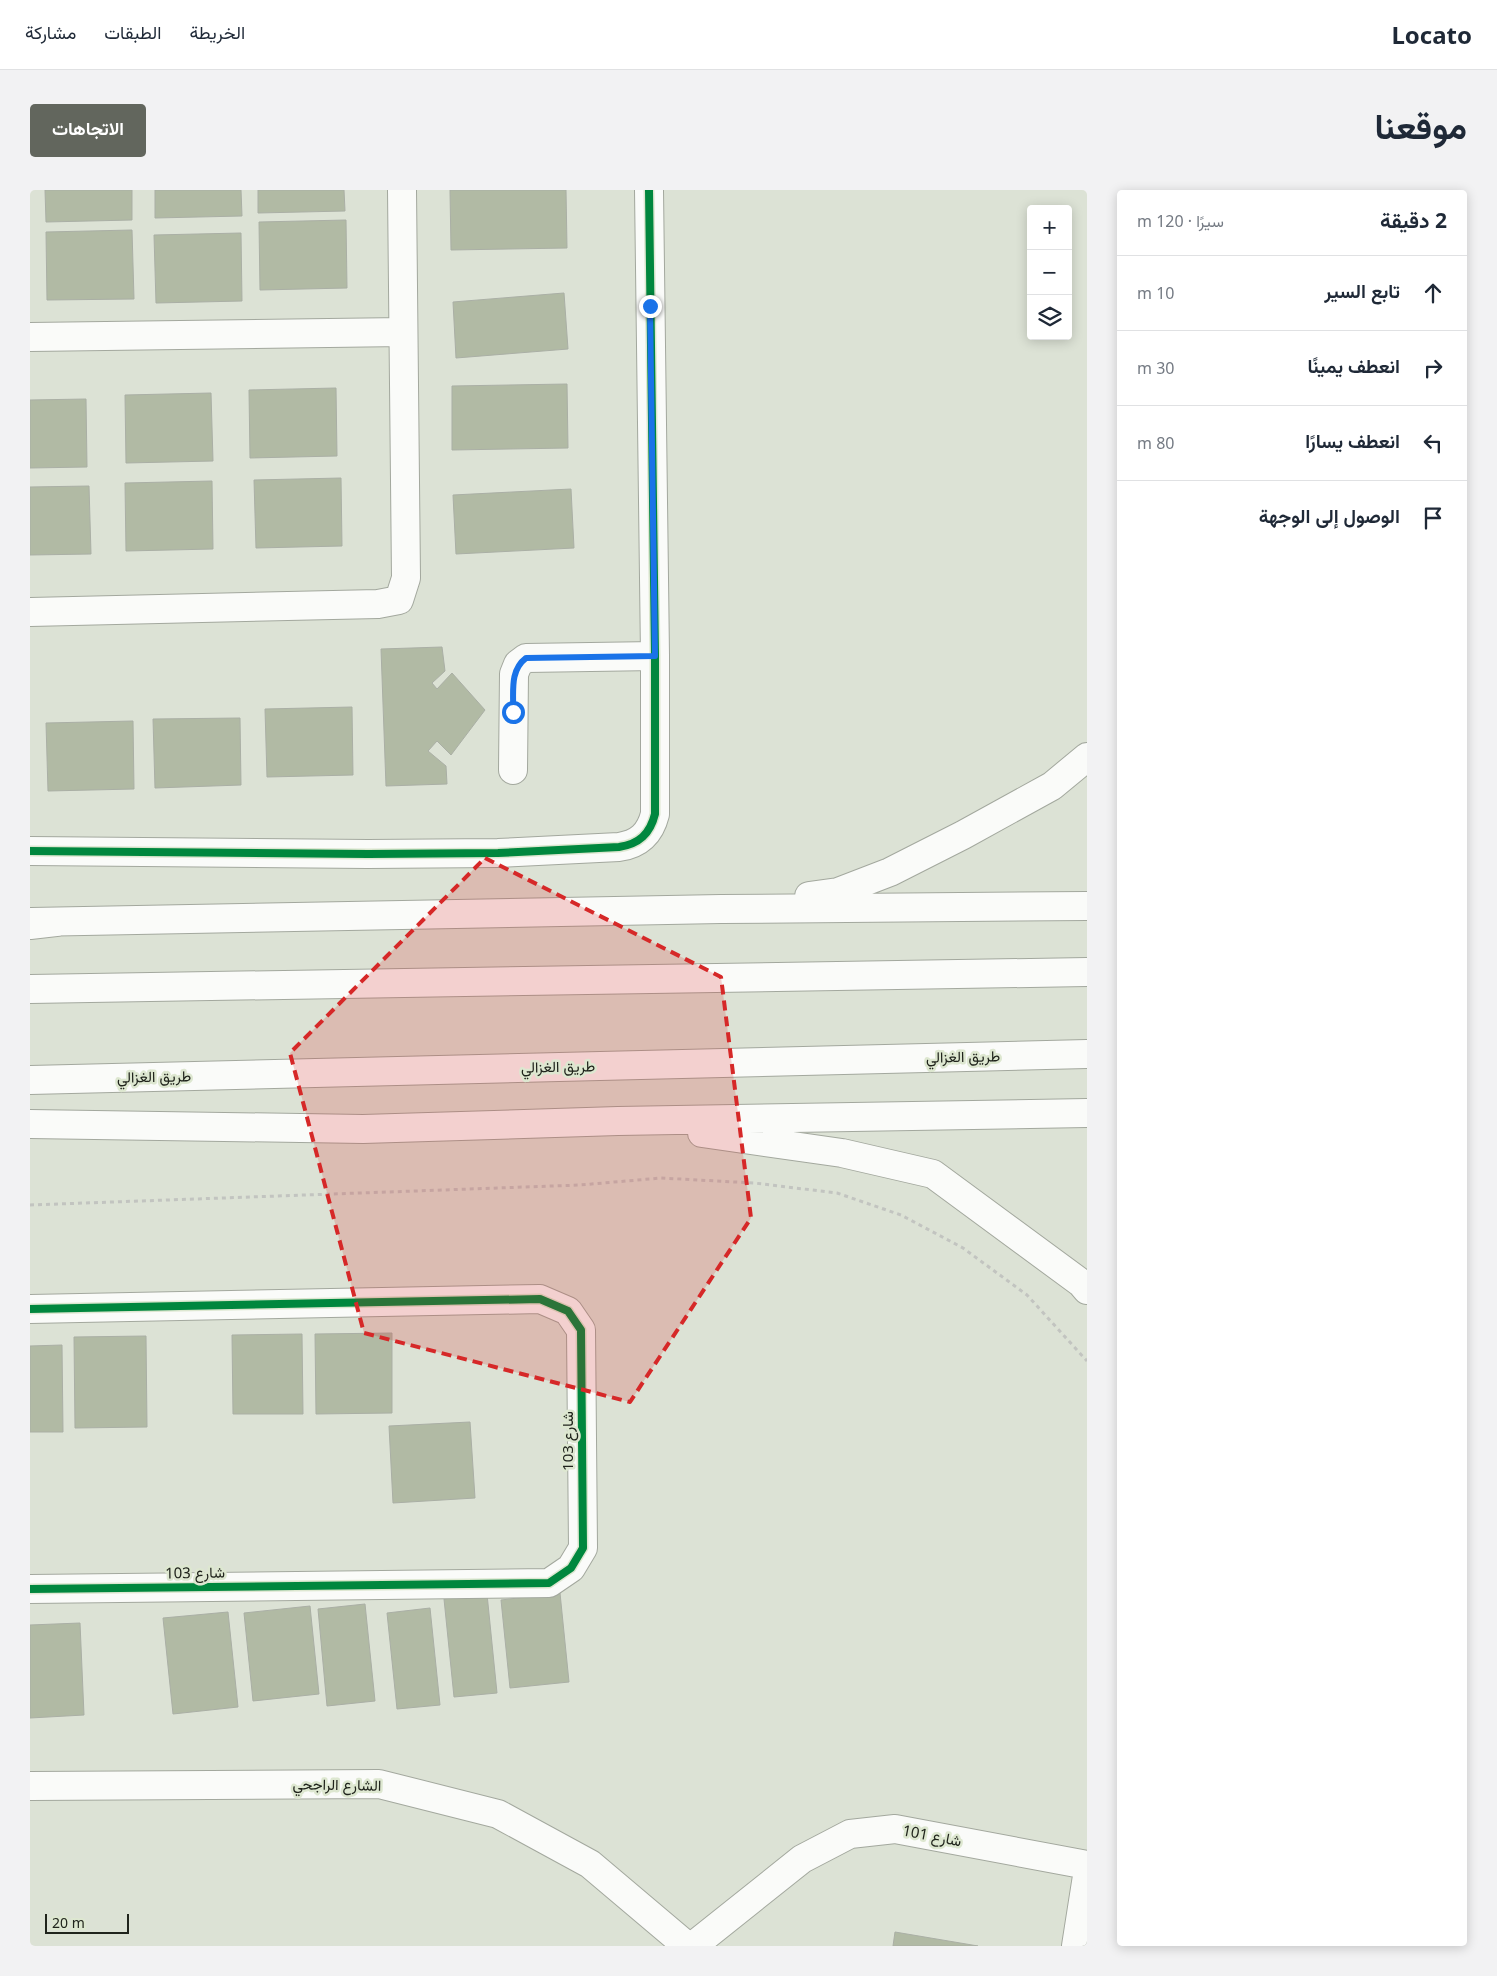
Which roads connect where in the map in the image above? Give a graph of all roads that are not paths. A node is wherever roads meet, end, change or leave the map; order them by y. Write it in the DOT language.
graph roads {
  1 [pos="402,190"];
  2 [pos="649,190"];
  3 [pos="403,332"];
  4 [pos="30,337"];
  5 [pos="30,612"];
  6 [pos="655,656"];
  7 [pos="1087,758"];
  8 [pos="513,770"];
  9 [pos="30,851"];
  10 [pos="1087,906"];
  11 [pos="721,909"];
  12 [pos="39,923"];
  13 [pos="1087,972"];
  14 [pos="30,989"];
  15 [pos="1087,1054"];
  16 [pos="30,1080"];
  17 [pos="1087,1113"];
  18 [pos="618,1121"];
  19 [pos="30,1124"];
  20 [pos="1087,1290"];
  21 [pos="30,1309"];
  22 [pos="30,1589"];
  23 [pos="30,1786"];
  24 [pos="1087,1865"];
  25 [pos="1087,1876"];
  26 [pos="687,1946"];
  27 [pos="693,1946"];
  28 [pos="1076,1946"];
  1 -- 3 [label="main road"];
  2 -- 6 [label="main road"];
  3 -- 4 [label="main road"];
  3 -- 5 [label="main road"];
  6 -- 8 [label="main road"];
  6 -- 9 [label="main road"];
  7 -- 11 [label="main road"];
  10 -- 11 [label="main road"];
  11 -- 12 [label="main road"];
  13 -- 14 [label="main road"];
  15 -- 16 [label="main road, طريق الغزالي"];
  17 -- 18 [label="main road"];
  18 -- 19 [label="main road"];
  18 -- 20 [label="main road"];
  21 -- 22 [label="main road, شارع 103"];
  23 -- 26 [label="main road, الشارع الراجحي"];
  24 -- 27 [label="main road, شارع 101"];
  25 -- 28 [label="main road"];
}
